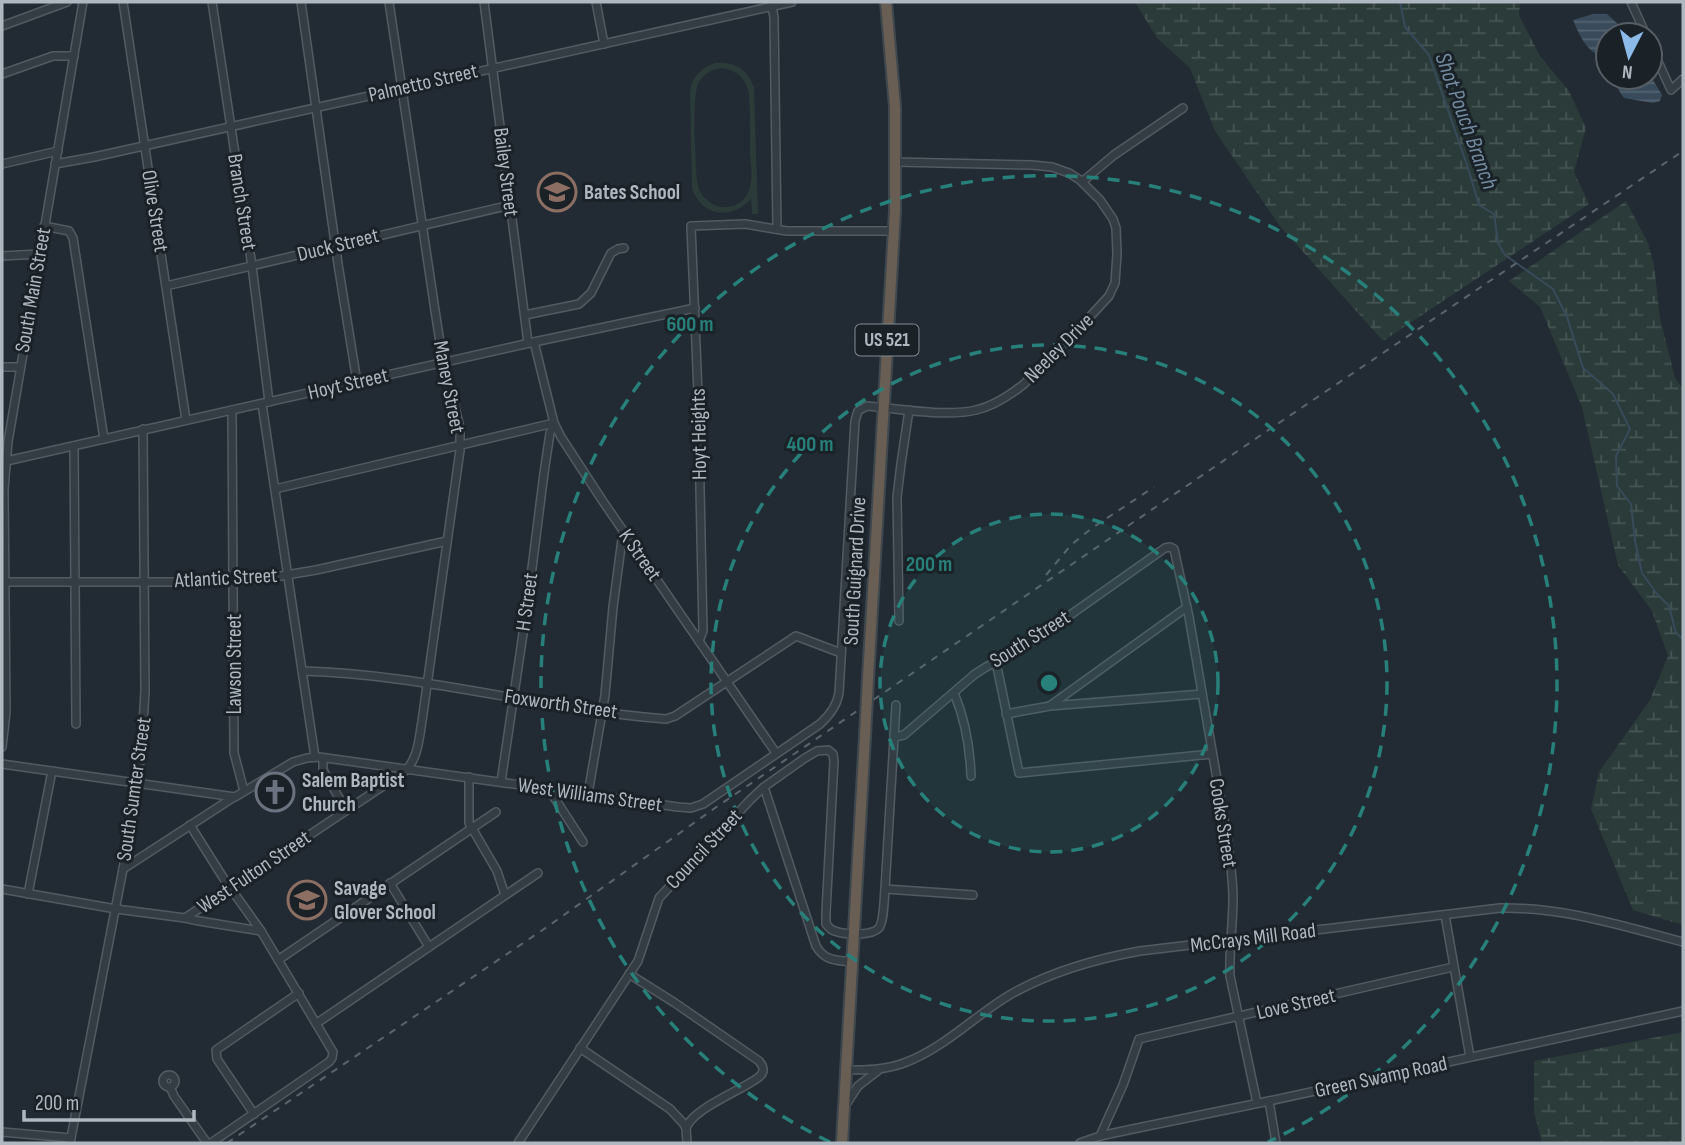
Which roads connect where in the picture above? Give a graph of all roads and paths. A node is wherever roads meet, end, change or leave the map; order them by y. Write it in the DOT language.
graph roads {
  1 [pos="67,2"];
  2 [pos="83,2"];
  3 [pos="123,2"];
  4 [pos="212,2"];
  5 [pos="300,2"];
  6 [pos="389,2"];
  7 [pos="484,2"];
  8 [pos="596,2"];
  9 [pos="792,2"];
  10 [pos="886,2"];
  11 [pos="1631,2"];
  12 [pos="771,4"];
  13 [pos="1640,21"];
  14 [pos="2,26"];
  15 [pos="604,44"];
  16 [pos="74,56"];
  17 [pos="493,68"];
  18 [pos="2,74"];
  19 [pos="1664,75"];
  20 [pos="1683,79"];
  21 [pos="402,88"];
  22 [pos="316,107"];
  23 [pos="1183,108"];
  24 [pos="230,126"];
  25 [pos="145,145"];
  26 [pos="58,151"];
  27 [pos="895,162"];
  28 [pos="2,164"];
  29 [pos="55,164"];
  30 [pos="1082,182"];
  31 [pos="510,205"];
  32 [pos="422,225"];
  33 [pos="44,226"];
  34 [pos="777,229"];
  35 [pos="894,231"];
  36 [pos="335,245"];
  37 [pos="624,248"];
  38 [pos="39,254"];
  39 [pos="2,256"];
  40 [pos="252,266"];
  41 [pos="166,286"];
  42 [pos="695,308"];
  43 [pos="524,314"];
  44 [pos="531,342"];
  45 [pos="444,362"];
  46 [pos="2,367"];
  47 [pos="20,367"];
  48 [pos="357,382"];
  49 [pos="265,403"];
  50 [pos="883,408"];
  51 [pos="232,410"];
  52 [pos="909,410"];
  53 [pos="186,420"];
  54 [pos="554,423"];
  55 [pos="143,429"];
  56 [pos="104,439"];
  57 [pos="74,446"];
  58 [pos="460,446"];
  59 [pos="4,462"];
  60 [pos="275,489"];
  61 [pos="623,531"];
  62 [pos="447,541"];
  63 [pos="1170,547"];
  64 [pos="288,575"];
  65 [pos="233,581"];
  66 [pos="4,582"];
  67 [pos="75,582"];
  68 [pos="144,582"];
  69 [pos="1187,607"];
  70 [pos="899,621"];
  71 [pos="699,641"];
  72 [pos="841,653"];
  73 [pos="996,662"];
  74 [pos="302,671"];
  75 [pos="727,682"];
  76 [pos="427,684"];
  77 [pos="954,693"];
  78 [pos="1202,694"];
  79 [pos="513,698"];
  80 [pos="896,705"];
  81 [pos="1050,706"];
  82 [pos="602,711"];
  83 [pos="1006,714"];
  84 [pos="4,719"];
  85 [pos="76,724"];
  86 [pos="894,737"];
  87 [pos="2,747"];
  88 [pos="776,753"];
  89 [pos="1212,754"];
  90 [pos="319,757"];
  91 [pos="2,764"];
  92 [pos="407,769"];
  93 [pos="52,771"];
  94 [pos="971,776"];
  95 [pos="469,778"];
  96 [pos="501,782"];
  97 [pos="137,783"];
  98 [pos="764,787"];
  99 [pos="548,789"];
  100 [pos="244,791"];
  101 [pos="588,794"];
  102 [pos="235,797"];
  103 [pos="346,810"];
  104 [pos="496,812"];
  105 [pos="190,825"];
  106 [pos="471,828"];
  107 [pos="583,842"];
  108 [pos="123,869"];
  109 [pos="538,873"];
  110 [pos="390,883"];
  111 [pos="230,887"];
  112 [pos="885,889"];
  113 [pos="2,890"];
  114 [pos="28,894"];
  115 [pos="505,895"];
  116 [pos="973,895"];
  117 [pos="116,909"];
  118 [pos="1445,915"];
  119 [pos="185,918"];
  120 [pos="261,931"];
  121 [pos="853,933"];
  122 [pos="1231,941"];
  123 [pos="1683,942"];
  124 [pos="429,947"];
  125 [pos="278,960"];
  126 [pos="851,962"];
  127 [pos="1453,967"];
  128 [pos="629,974"];
  129 [pos="299,993"];
  130 [pos="1683,1011"];
  131 [pos="1239,1017"];
  132 [pos="317,1023"];
  133 [pos="580,1048"];
  134 [pos="1470,1057"];
  135 [pos="880,1069"];
  136 [pos="846,1070"];
  137 [pos="170,1087"];
  138 [pos="1269,1101"];
  139 [pos="1257,1103"];
  140 [pos="844,1108"];
  141 [pos="254,1114"];
  142 [pos="686,1128"];
  143 [pos="2,1132"];
  144 [pos="1100,1136"];
  145 [pos="70,1141"];
  146 [pos="209,1143"];
  147 [pos="518,1143"];
  148 [pos="687,1143"];
  149 [pos="842,1143"];
  150 [pos="1080,1143"];
  151 [pos="1276,1143"];
  1 -- 14 [label="street"];
  2 -- 16 [label="street, South Main Street"];
  3 -- 25 [label="street, Olive Street"];
  4 -- 24 [label="street, Branch Street"];
  5 -- 22 [label="street"];
  6 -- 21 [label="street, Maney Street"];
  7 -- 17 [label="street, Bailey Street"];
  8 -- 15 [label="street"];
  9 -- 12 [label="street, Palmetto Street"];
  10 -- 27 [label="highway, South Guignard Drive / US 521"];
  11 -- 13 [label="street"];
  12 -- 15 [label="street, Palmetto Street"];
  12 -- 34 [label="street"];
  15 -- 17 [label="street, Palmetto Street"];
  16 -- 18 [label="street"];
  16 -- 26 [label="street, South Main Street"];
  17 -- 21 [label="street, Palmetto Street"];
  17 -- 31 [label="street, Bailey Street"];
  19 -- 20 [label="street"];
  21 -- 22 [label="street, Palmetto Street"];
  21 -- 32 [label="street, Maney Street"];
  22 -- 24 [label="street, Palmetto Street"];
  22 -- 36 [label="street"];
  23 -- 30 [label="street"];
  24 -- 25 [label="street, Palmetto Street"];
  24 -- 40 [label="street, Branch Street"];
  25 -- 29 [label="street, Palmetto Street"];
  25 -- 41 [label="street, Olive Street"];
  26 -- 28 [label="street"];
  26 -- 29 [label="street, South Main Street"];
  27 -- 30 [label="street"];
  27 -- 35 [label="highway, South Guignard Drive / US 521"];
  29 -- 33 [label="street, South Main Street"];
  30 -- 52 [label="street, Neeley Drive"];
  31 -- 32 [label="street, Duck Street"];
  31 -- 43 [label="street, Bailey Street"];
  32 -- 36 [label="street, Duck Street"];
  32 -- 45 [label="street, Maney Street"];
  33 -- 38 [label="street, South Main Street"];
  33 -- 56 [label="street"];
  34 -- 35 [label="street"];
  34 -- 42 [label="street, Hoyt Heights"];
  35 -- 50 [label="highway, South Guignard Drive / US 521"];
  36 -- 40 [label="street, Duck Street"];
  36 -- 48 [label="street"];
  37 -- 43 [label="street"];
  38 -- 39 [label="street"];
  38 -- 47 [label="street, South Main Street"];
  40 -- 41 [label="street, Duck Street"];
  40 -- 49 [label="street, Branch Street"];
  41 -- 53 [label="street, Olive Street"];
  42 -- 44 [label="street, Hoyt Street"];
  42 -- 71 [label="street, Hoyt Heights"];
  43 -- 44 [label="street, Bailey Street"];
  44 -- 45 [label="street, Hoyt Street"];
  44 -- 54 [label="street, K Street"];
  45 -- 48 [label="street, Hoyt Street"];
  45 -- 58 [label="street, Maney Street"];
  46 -- 47 [label="street"];
  47 -- 59 [label="street, South Main Street"];
  48 -- 49 [label="street, Hoyt Street"];
  49 -- 51 [label="street, Hoyt Street"];
  49 -- 60 [label="street, Branch Street"];
  50 -- 52 [label="street, Neeley Drive"];
  50 -- 72 [label="street, West Williams Street"];
  50 -- 121 [label="highway, South Guignard Drive / US 521, bridge"];
  51 -- 53 [label="street, Hoyt Street"];
  51 -- 65 [label="street, Lawson Street"];
  52 -- 70 [label="street"];
  53 -- 55 [label="street, Hoyt Street"];
  54 -- 58 [label="street"];
  54 -- 61 [label="street, K Street"];
  54 -- 79 [label="street, H Street"];
  55 -- 56 [label="street, Hoyt Street"];
  55 -- 68 [label="street, South Sumter Street"];
  56 -- 57 [label="street, Hoyt Street"];
  57 -- 59 [label="street, Hoyt Street"];
  57 -- 67 [label="street"];
  58 -- 60 [label="street"];
  58 -- 62 [label="street, Maney Street"];
  59 -- 66 [label="street, South Main Street"];
  60 -- 64 [label="street, Branch Street"];
  61 -- 71 [label="street, K Street"];
  61 -- 82 [label="street"];
  62 -- 64 [label="street, Atlantic Street"];
  62 -- 76 [label="street, Maney Street"];
  63 -- 69 [label="street, Cooks Street"];
  63 -- 73 [label="street, South Street"];
  64 -- 65 [label="street, Atlantic Street"];
  64 -- 74 [label="street, Branch Street"];
  65 -- 68 [label="street, Atlantic Street"];
  65 -- 100 [label="street, Lawson Street"];
  66 -- 67 [label="street, Atlantic Street"];
  66 -- 84 [label="street, South Main Street"];
  67 -- 68 [label="street, Atlantic Street"];
  67 -- 85 [label="street"];
  68 -- 97 [label="street, South Sumter Street"];
  69 -- 78 [label="street, Cooks Street"];
  69 -- 81 [label="street"];
  71 -- 75 [label="street, K Street"];
  72 -- 75 [label="street, Foxworth Street"];
  72 -- 88 [label="street, West Williams Street"];
  73 -- 77 [label="street, South Street"];
  73 -- 83 [label="street"];
  74 -- 76 [label="street, Foxworth Street"];
  74 -- 90 [label="street, Branch Street"];
  75 -- 82 [label="street, Foxworth Street"];
  75 -- 88 [label="street, K Street"];
  76 -- 79 [label="street, Foxworth Street"];
  76 -- 92 [label="street, Maney Street"];
  77 -- 86 [label="street, South Street"];
  77 -- 94 [label="street"];
  78 -- 81 [label="street"];
  78 -- 89 [label="street, Cooks Street"];
  79 -- 82 [label="street, Foxworth Street"];
  79 -- 96 [label="street, H Street"];
  80 -- 86 [label="street"];
  81 -- 83 [label="street"];
  82 -- 101 [label="street"];
  83 -- 89 [label="street"];
  84 -- 87 [label="street, South Main Street"];
  86 -- 112 [label="street"];
  88 -- 101 [label="street, West Williams Street"];
  89 -- 122 [label="street, Cooks Street"];
  90 -- 92 [label="street, West Williams Street"];
  90 -- 100 [label="street, West Williams Street"];
  90 -- 103 [label="street, Branch Street"];
  91 -- 93 [label="street"];
  92 -- 95 [label="street, West Williams Street"];
  92 -- 103 [label="street, West Fulton Street"];
  93 -- 97 [label="street"];
  93 -- 114 [label="street"];
  95 -- 96 [label="street, West Williams Street"];
  95 -- 106 [label="street"];
  96 -- 99 [label="street, West Williams Street"];
  97 -- 102 [label="street"];
  97 -- 108 [label="street, South Sumter Street"];
  98 -- 121 [label="street, Council Street"];
  98 -- 126 [label="street"];
  98 -- 128 [label="street, Council Street"];
  99 -- 101 [label="street, West Williams Street"];
  99 -- 107 [label="street"];
  100 -- 102 [label="street, West Williams Street"];
  102 -- 105 [label="street, West Williams Street"];
  103 -- 111 [label="street, West Fulton Street"];
  104 -- 106 [label="street"];
  105 -- 108 [label="street, West Williams Street"];
  105 -- 111 [label="street"];
  106 -- 110 [label="street"];
  106 -- 115 [label="street"];
  108 -- 117 [label="street, South Sumter Street"];
  109 -- 115 [label="street"];
  110 -- 124 [label="street"];
  110 -- 125 [label="street"];
  111 -- 119 [label="street, West Fulton Street"];
  111 -- 120 [label="street"];
  112 -- 116 [label="street"];
  112 -- 121 [label="street"];
  113 -- 114 [label="street, West Fulton Street"];
  114 -- 117 [label="street, West Fulton Street"];
  115 -- 124 [label="street"];
  117 -- 119 [label="street, West Fulton Street"];
  117 -- 145 [label="street, South Sumter Street"];
  118 -- 122 [label="street, McCrays Mill Road"];
  118 -- 123 [label="street, McCrays Mill Road"];
  118 -- 127 [label="street"];
  119 -- 120 [label="street"];
  120 -- 125 [label="street"];
  121 -- 126 [label="highway, South Guignard Drive / US 521"];
  122 -- 131 [label="street, Cooks Street"];
  122 -- 135 [label="street, McCrays Mill Road"];
  124 -- 132 [label="street"];
  125 -- 129 [label="street"];
  126 -- 136 [label="highway, South Guignard Drive / US 521"];
  127 -- 131 [label="street, Love Street"];
  127 -- 134 [label="street"];
  128 -- 133 [label="street, Council Street"];
  128 -- 142 [label="street"];
  129 -- 132 [label="street"];
  129 -- 141 [label="street"];
  130 -- 134 [label="street, Green Swamp Road"];
  131 -- 139 [label="street, Cooks Street"];
  131 -- 144 [label="street, Love Street"];
  132 -- 141 [label="street"];
  133 -- 142 [label="street"];
  133 -- 147 [label="street, Council Street"];
  134 -- 138 [label="street, Green Swamp Road"];
  135 -- 136 [label="street, McCrays Mill Road"];
  135 -- 140 [label="street"];
  136 -- 140 [label="highway, South Guignard Drive / US 521"];
  137 -- 146 [label="street"];
  138 -- 139 [label="street, Green Swamp Road"];
  138 -- 151 [label="street"];
  139 -- 144 [label="street, Green Swamp Road"];
  140 -- 149 [label="highway, South Guignard Drive / US 521"];
  141 -- 146 [label="street"];
  142 -- 148 [label="street"];
  143 -- 145 [label="street"];
  144 -- 150 [label="street, Green Swamp Road"];
}
